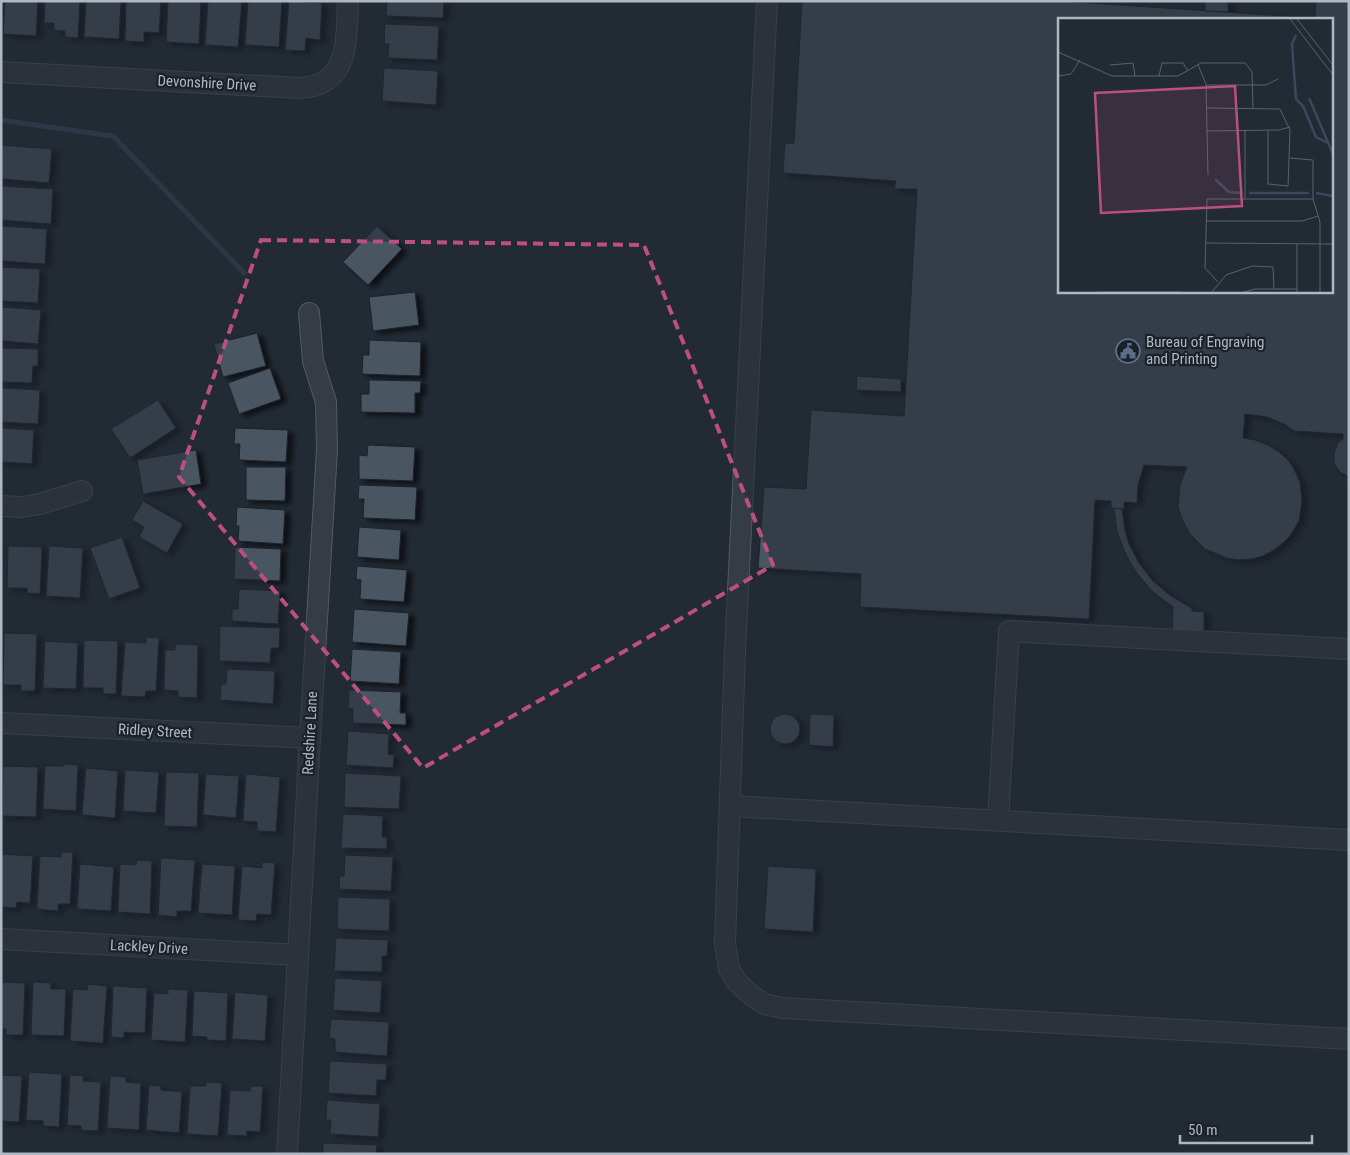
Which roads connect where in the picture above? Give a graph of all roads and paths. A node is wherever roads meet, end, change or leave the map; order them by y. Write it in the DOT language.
graph roads {
  1 [pos="348,1"];
  2 [pos="767,1"];
  3 [pos="1,72"];
  4 [pos="309,313"];
  5 [pos="82,491"];
  6 [pos="1,506"];
  7 [pos="1349,649"];
  8 [pos="1,723"];
  9 [pos="310,738"];
  10 [pos="730,806"];
  11 [pos="998,820"];
  12 [pos="1349,840"];
  13 [pos="1,939"];
  14 [pos="298,955"];
  15 [pos="1349,1039"];
  16 [pos="287,1154"];
  1 -- 3 [label="street, Devonshire Drive"];
  2 -- 10 [label="street"];
  4 -- 9 [label="street, Redshire Lane"];
  5 -- 6 [label="street"];
  7 -- 11 [label="street"];
  8 -- 9 [label="street, Ridley Street"];
  9 -- 14 [label="street, Redshire Lane"];
  10 -- 11 [label="street"];
  10 -- 15 [label="street"];
  11 -- 12 [label="street"];
  13 -- 14 [label="street, Lackley Drive"];
  14 -- 16 [label="street, Redshire Lane"];
}
